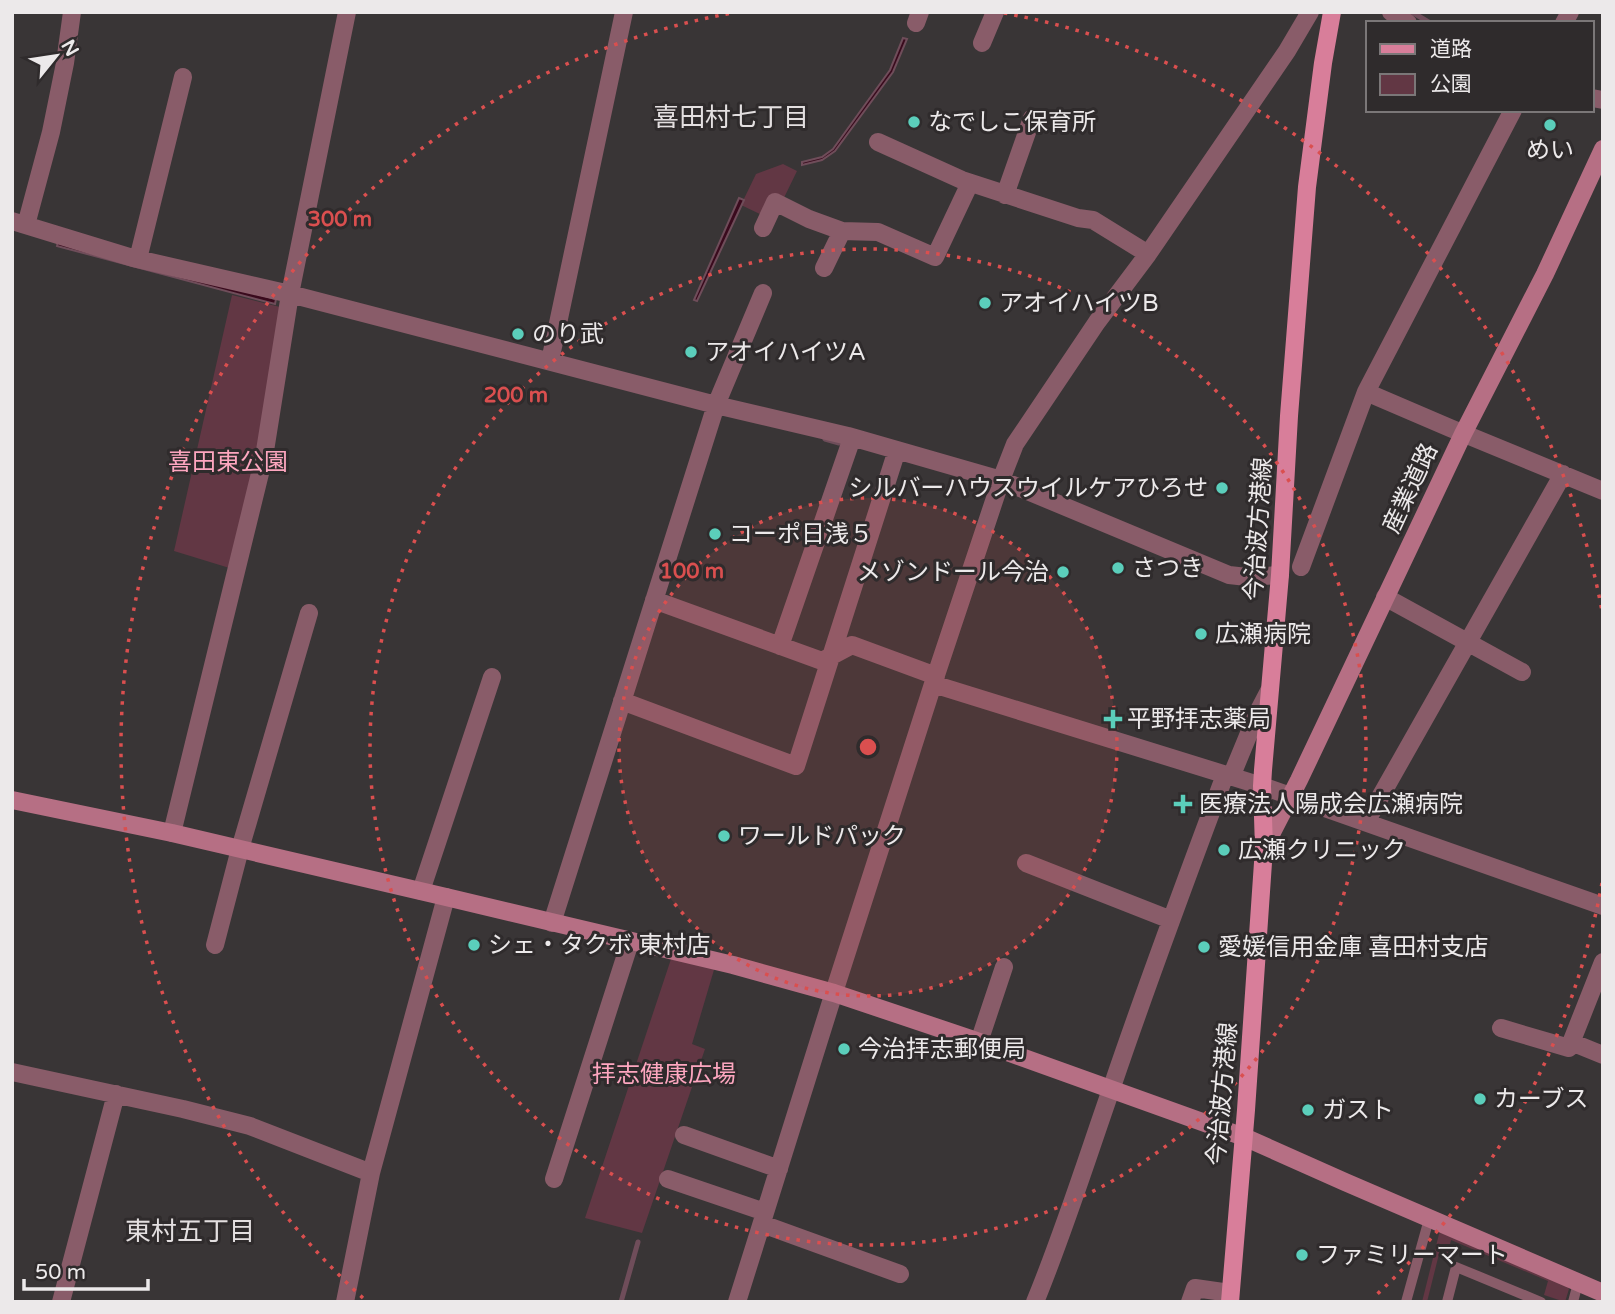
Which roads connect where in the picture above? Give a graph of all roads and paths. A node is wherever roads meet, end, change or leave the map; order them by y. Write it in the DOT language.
graph roads {
  1 [pos="72,12"];
  2 [pos="347,12"];
  3 [pos="624,12"];
  4 [pos="995,12"];
  5 [pos="1310,12"];
  6 [pos="1332,12"];
  7 [pos="982,43"];
  8 [pos="183,77"];
  9 [pos="1512,112"];
  10 [pos="1032,118"];
  11 [pos="878,142"];
  12 [pos="1603,149"];
  13 [pos="970,183"];
  14 [pos="1005,195"];
  15 [pos="19,223"];
  16 [pos="763,228"];
  17 [pos="842,231"];
  18 [pos="1148,254"];
  19 [pos="138,259"];
  20 [pos="824,268"];
  21 [pos="763,293"];
  22 [pos="290,294"];
  23 [pos="550,361"];
  24 [pos="1366,392"];
  25 [pos="716,405"];
  26 [pos="1463,434"];
  27 [pos="852,438"];
  28 [pos="898,450"];
  29 [pos="1563,474"];
  30 [pos="1001,480"];
  31 [pos="1603,491"];
  32 [pos="1301,567"];
  33 [pos="1280,575"];
  34 [pos="1385,597"];
  35 [pos="654,600"];
  36 [pos="309,614"];
  37 [pos="1468,642"];
  38 [pos="780,646"];
  39 [pos="831,656"];
  40 [pos="1522,672"];
  41 [pos="492,677"];
  42 [pos="935,680"];
  43 [pos="1270,688"];
  44 [pos="622,701"];
  45 [pos="1228,776"];
  46 [pos="1262,786"];
  47 [pos="1290,797"];
  48 [pos="12,800"];
  49 [pos="1366,822"];
  50 [pos="172,833"];
  51 [pos="1264,848"];
  52 [pos="240,849"];
  53 [pos="1026,863"];
  54 [pos="421,891"];
  55 [pos="446,897"];
  56 [pos="1603,906"];
  57 [pos="1171,920"];
  58 [pos="552,923"];
  59 [pos="630,942"];
  60 [pos="215,946"];
  61 [pos="1603,962"];
  62 [pos="1004,967"];
  63 [pos="834,993"];
  64 [pos="1501,1028"];
  65 [pos="979,1042"];
  66 [pos="1571,1042"];
  67 [pos="1603,1055"];
  68 [pos="12,1072"];
  69 [pos="1111,1089"];
  70 [pos="116,1094"];
  71 [pos="684,1135"];
  72 [pos="1244,1137"];
  73 [pos="779,1169"];
  74 [pos="371,1173"];
  75 [pos="554,1179"];
  76 [pos="668,1179"];
  77 [pos="764,1218"];
  78 [pos="1429,1219"];
  79 [pos="900,1274"];
  80 [pos="1578,1283"];
  81 [pos="1603,1293"];
  82 [pos="1230,1297"];
  83 [pos="61,1302"];
  84 [pos="345,1302"];
  85 [pos="737,1302"];
  86 [pos="1035,1302"];
  87 [pos="1190,1302"];
  88 [pos="1406,1302"];
  89 [pos="1447,1302"];
  90 [pos="1541,1302"];
  91 [pos="1573,1302"];
  1 -- 15 [label="street"];
  2 -- 22 [label="street"];
  3 -- 23 [label="street"];
  4 -- 7 [label="street"];
  5 -- 18 [label="street"];
  6 -- 33 [label="main road, 今治波方港線"];
  8 -- 19 [label="street"];
  9 -- 24 [label="street"];
  10 -- 14 [label="street"];
  11 -- 13 [label="street"];
  12 -- 26 [label="street, 産業道路"];
  13 -- 14 [label="street"];
  13 -- 17 [label="street"];
  14 -- 18 [label="street"];
  15 -- 19 [label="street"];
  16 -- 17 [label="street"];
  17 -- 20 [label="street"];
  18 -- 30 [label="street"];
  19 -- 22 [label="street"];
  21 -- 25 [label="street"];
  22 -- 23 [label="street"];
  22 -- 50 [label="street"];
  23 -- 25 [label="street"];
  24 -- 26 [label="street"];
  24 -- 32 [label="street"];
  25 -- 27 [label="street"];
  25 -- 35 [label="street"];
  26 -- 29 [label="street"];
  26 -- 34 [label="street, 産業道路"];
  27 -- 28 [label="street"];
  27 -- 38 [label="street"];
  28 -- 30 [label="street"];
  28 -- 39 [label="street"];
  29 -- 31 [label="street"];
  29 -- 37 [label="street"];
  30 -- 33 [label="street"];
  30 -- 42 [label="street"];
  33 -- 43 [label="main road, 今治波方港線"];
  34 -- 37 [label="street"];
  34 -- 47 [label="street, 産業道路"];
  35 -- 38 [label="street"];
  35 -- 44 [label="street"];
  36 -- 52 [label="street"];
  37 -- 40 [label="street"];
  37 -- 49 [label="street"];
  38 -- 39 [label="street"];
  39 -- 42 [label="street"];
  39 -- 44 [label="street"];
  41 -- 54 [label="street"];
  42 -- 45 [label="street"];
  42 -- 63 [label="street"];
  43 -- 45 [label="street"];
  43 -- 46 [label="main road, 今治波方港線"];
  44 -- 58 [label="street"];
  45 -- 46 [label="street"];
  45 -- 57 [label="street"];
  46 -- 47 [label="street"];
  46 -- 51 [label="main road, 今治波方港線"];
  47 -- 49 [label="street"];
  47 -- 51 [label="street, 産業道路"];
  48 -- 50 [label="street"];
  49 -- 56 [label="street"];
  50 -- 52 [label="street"];
  51 -- 72 [label="main road, 今治波方港線"];
  52 -- 54 [label="street"];
  52 -- 60 [label="street"];
  53 -- 57 [label="street"];
  54 -- 55 [label="street"];
  55 -- 58 [label="street"];
  55 -- 74 [label="street"];
  57 -- 69 [label="street"];
  58 -- 59 [label="street"];
  59 -- 63 [label="street"];
  59 -- 75 [label="street"];
  61 -- 66 [label="street"];
  62 -- 65 [label="street"];
  63 -- 65 [label="street"];
  63 -- 73 [label="street"];
  64 -- 66 [label="street"];
  65 -- 69 [label="street"];
  66 -- 67 [label="street"];
  68 -- 70 [label="street"];
  69 -- 72 [label="street"];
  69 -- 86 [label="street"];
  70 -- 74 [label="street"];
  70 -- 83 [label="street"];
  71 -- 73 [label="street"];
  72 -- 78 [label="street"];
  72 -- 82 [label="main road, 今治波方港線"];
  73 -- 77 [label="street"];
  74 -- 84 [label="street"];
  76 -- 77 [label="street"];
  77 -- 79 [label="street"];
  77 -- 85 [label="street"];
  78 -- 80 [label="street"];
  78 -- 88 [label="lane"];
  80 -- 81 [label="street"];
  80 -- 91 [label="lane"];
  82 -- 87 [label="street"];
  89 -- 90 [label="lane"];
}
